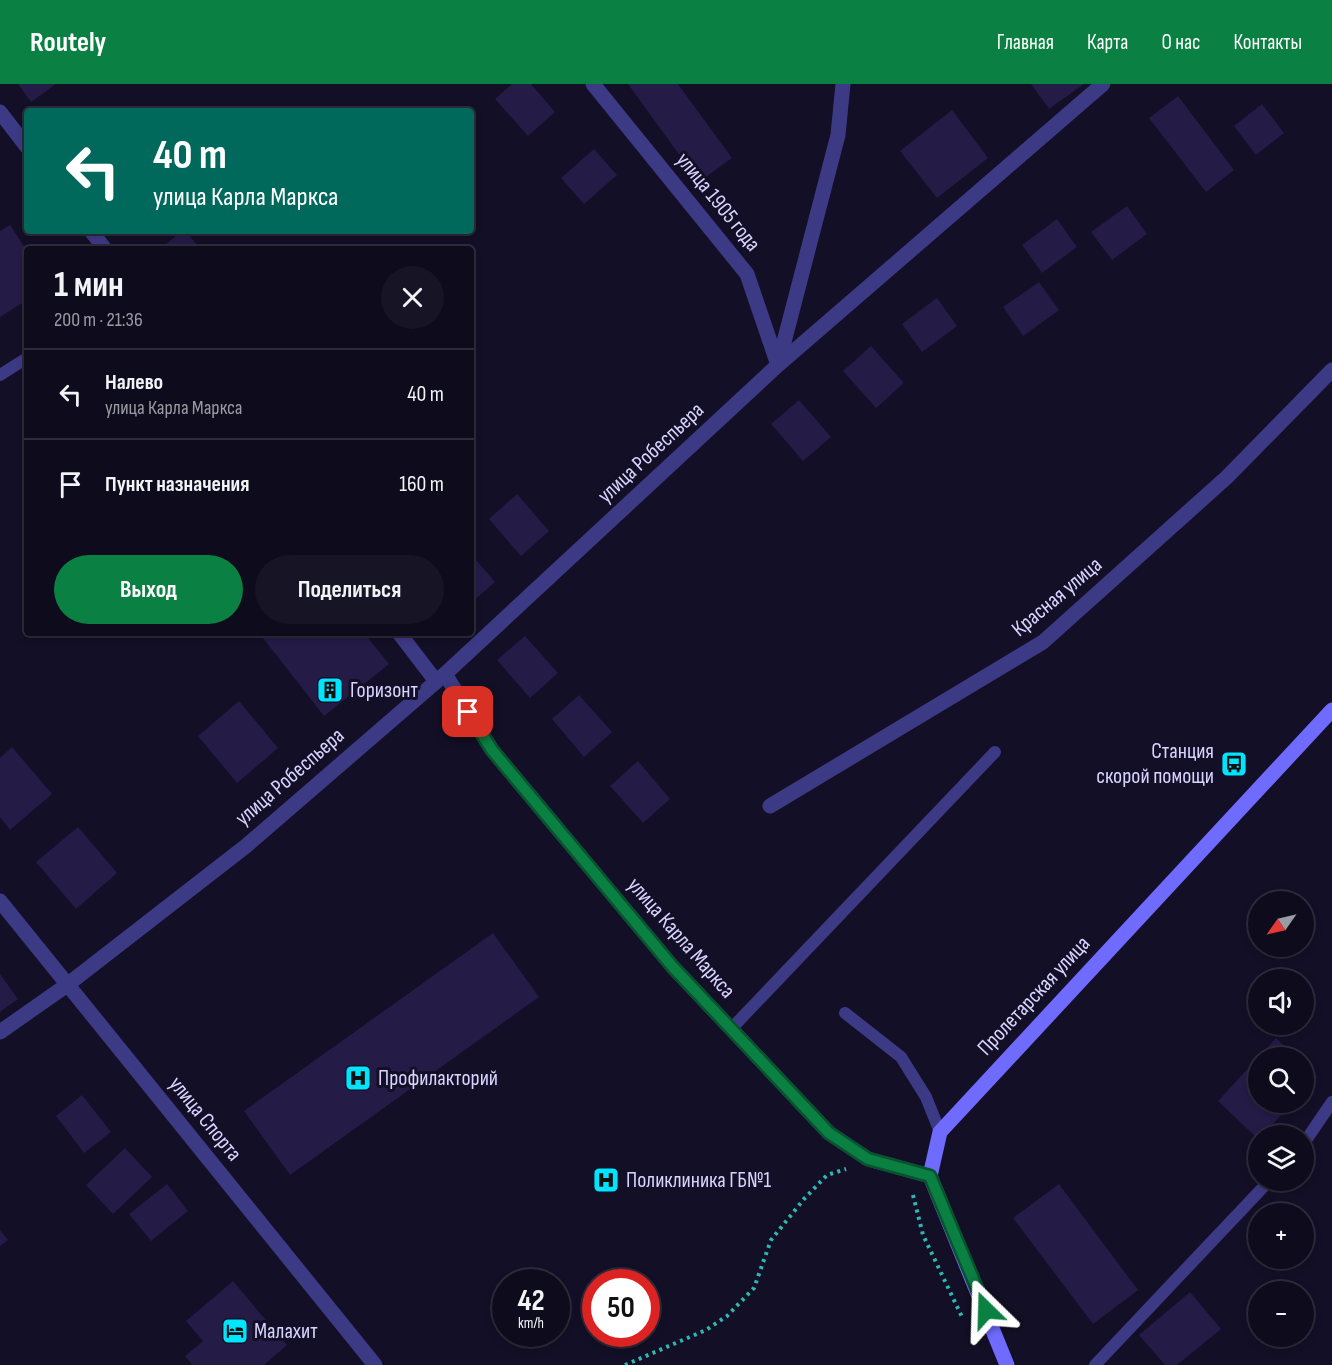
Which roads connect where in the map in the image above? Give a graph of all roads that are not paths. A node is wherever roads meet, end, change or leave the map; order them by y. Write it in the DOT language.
graph roads {
  1 [pos="593,84"];
  2 [pos="843,84"];
  3 [pos="1103,84"];
  4 [pos="0,112"];
  5 [pos="24,143"];
  6 [pos="93,234"];
  7 [pos="103,246"];
  8 [pos="24,360"];
  9 [pos="778,365"];
  10 [pos="1332,370"];
  11 [pos="0,375"];
  12 [pos="402,636"];
  13 [pos="440,677"];
  14 [pos="1332,710"];
  15 [pos="995,752"];
  16 [pos="770,806"];
  17 [pos="0,901"];
  18 [pos="67,985"];
  19 [pos="845,1013"];
  20 [pos="731,1029"];
  21 [pos="0,1032"];
  22 [pos="1332,1102"];
  23 [pos="1314,1128"];
  24 [pos="940,1132"];
  25 [pos="930,1176"];
  26 [pos="1260,1191"];
  27 [pos="375,1365"];
  28 [pos="1007,1365"];
  29 [pos="1095,1365"];
  1 -- 9 [label="street, улица 1905 года"];
  2 -- 9 [label="street"];
  3 -- 9 [label="street, улица Робеспьера"];
  4 -- 5 [label="street"];
  6 -- 7 [label="street"];
  8 -- 11 [label="lane"];
  9 -- 13 [label="street, улица Робеспьера"];
  10 -- 16 [label="street, Красная улица"];
  12 -- 13 [label="street, улица Карла Маркса"];
  13 -- 18 [label="street, улица Робеспьера"];
  13 -- 20 [label="street, улица Карла Маркса"];
  14 -- 24 [label="main road, Пролетарская улица"];
  15 -- 20 [label="lane"];
  17 -- 18 [label="street, улица Спорта"];
  18 -- 21 [label="street, улица Робеспьера"];
  18 -- 27 [label="street, улица Спорта"];
  19 -- 24 [label="lane"];
  20 -- 25 [label="street, улица Карла Маркса"];
  22 -- 23 [label="lane"];
  24 -- 25 [label="main road"];
  25 -- 28 [label="main road"];
  26 -- 29 [label="lane"];
}
